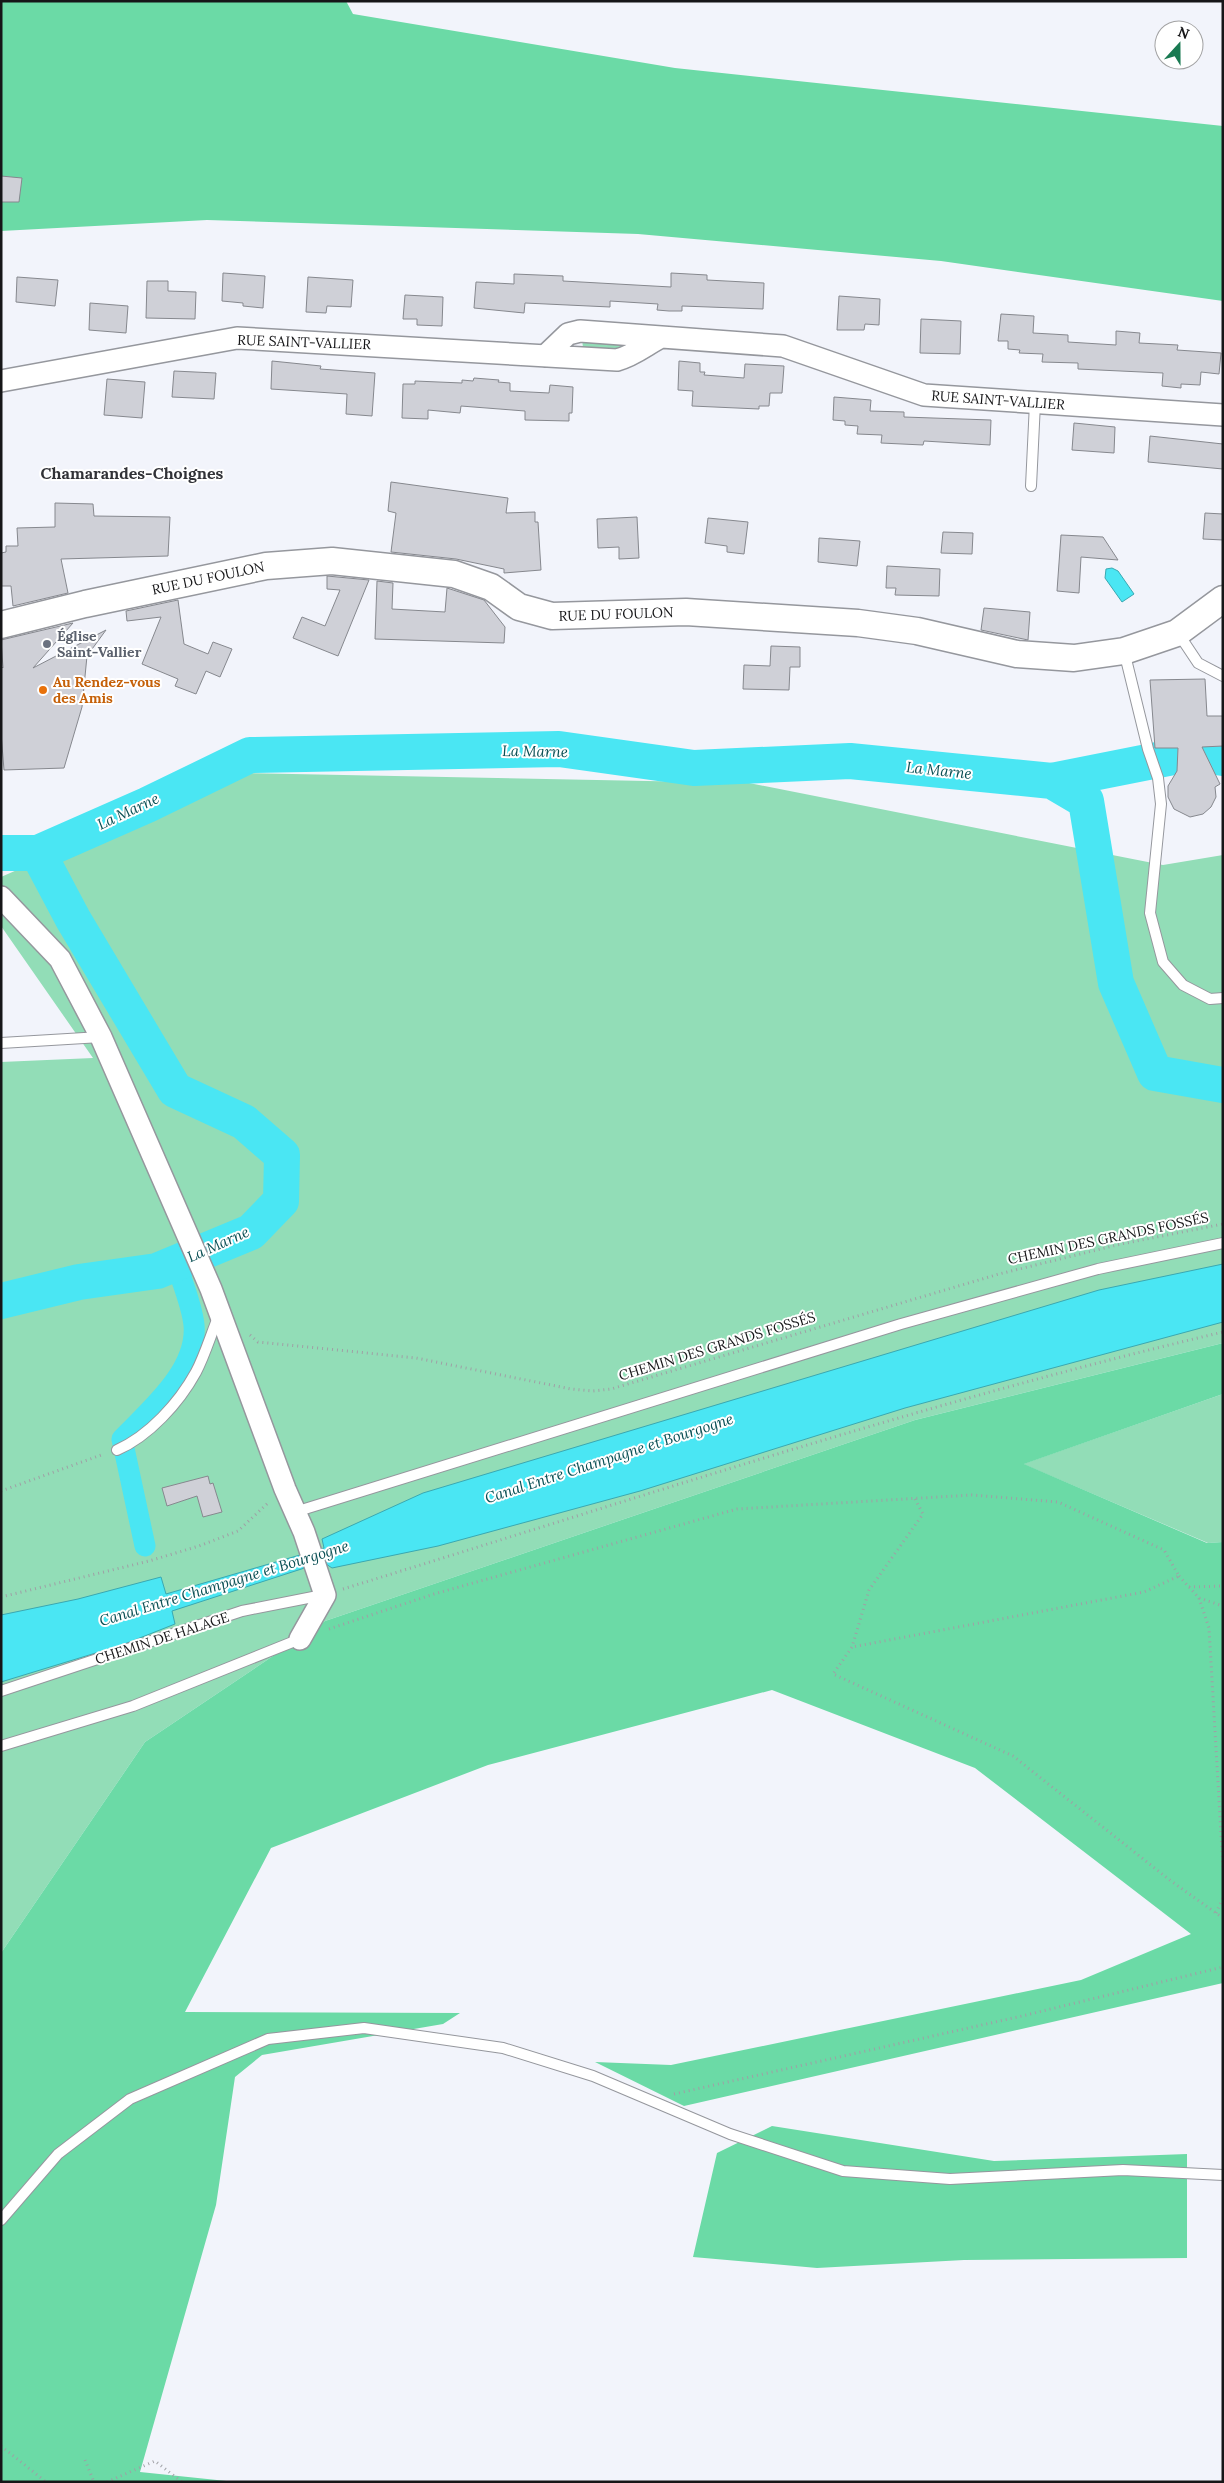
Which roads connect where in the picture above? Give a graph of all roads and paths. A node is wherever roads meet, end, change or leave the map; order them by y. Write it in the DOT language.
graph roads {
  1 [pos="3,380"];
  2 [pos="1034,403"];
  3 [pos="1223,415"];
  4 [pos="1031,486"];
  5 [pos="1223,599"];
  6 [pos="1,625"];
  7 [pos="1177,632"];
  8 [pos="1124,651"];
  9 [pos="1223,676"];
  10 [pos="1,897"];
  11 [pos="1223,998"];
  12 [pos="102,1037"];
  13 [pos="1,1043"];
  14 [pos="1223,1224"];
  15 [pos="1223,1242"];
  16 [pos="220,1312"];
  17 [pos="1223,1332"];
  18 [pos="117,1450"];
  19 [pos="285,1489"];
  20 [pos="1,1491"];
  21 [pos="916,1499"];
  22 [pos="295,1512"];
  23 [pos="1179,1576"];
  24 [pos="1223,1586"];
  25 [pos="1189,1587"];
  26 [pos="325,1594"];
  27 [pos="1,1597"];
  28 [pos="1198,1598"];
  29 [pos="1223,1606"];
  30 [pos="300,1639"];
  31 [pos="852,1647"];
  32 [pos="1,1691"];
  33 [pos="1,1746"];
  34 [pos="1223,1868"];
  35 [pos="1223,1898"];
  36 [pos="1216,1913"];
  37 [pos="1223,1918"];
  38 [pos="1223,1966"];
  39 [pos="649,2100"];
  40 [pos="1223,2175"];
  41 [pos="1,2220"];
  42 [pos="1,2446"];
  43 [pos="85,2460"];
  44 [pos="46,2482"];
  45 [pos="94,2482"];
  46 [pos="107,2482"];
  47 [pos="182,2482"];
  1 -- 2 [label="street, RUE SAINT-VALLIER"];
  2 -- 3 [label="street, RUE SAINT-VALLIER"];
  2 -- 4 [label="lane"];
  5 -- 7 [label="street, RUE DU FOULON"];
  6 -- 8 [label="street, RUE DU FOULON"];
  7 -- 8 [label="street, RUE DU FOULON"];
  7 -- 9 [label="lane"];
  8 -- 11 [label="lane"];
  10 -- 12 [label="street"];
  12 -- 13 [label="lane"];
  12 -- 16 [label="street"];
  14 -- 16 [label="path, CHEMIN DES GRANDS FOSSÉS"];
  15 -- 22 [label="lane"];
  16 -- 18 [label="lane"];
  16 -- 19 [label="street"];
  17 -- 26 [label="path"];
  18 -- 20 [label="path"];
  19 -- 22 [label="street"];
  19 -- 27 [label="path"];
  21 -- 23 [label="path"];
  21 -- 30 [label="path"];
  21 -- 31 [label="path"];
  22 -- 26 [label="street"];
  23 -- 25 [label="path"];
  23 -- 31 [label="path"];
  24 -- 25 [label="path"];
  25 -- 28 [label="path"];
  26 -- 30 [label="street"];
  26 -- 32 [label="lane, CHEMIN DE HALAGE"];
  28 -- 29 [label="path"];
  28 -- 34 [label="path"];
  30 -- 33 [label="lane"];
  31 -- 36 [label="path"];
  35 -- 36 [label="path"];
  36 -- 37 [label="path"];
  38 -- 39 [label="path"];
  39 -- 40 [label="lane"];
  39 -- 41 [label="lane"];
  42 -- 44 [label="path"];
  43 -- 45 [label="path"];
  46 -- 47 [label="path"];
}
